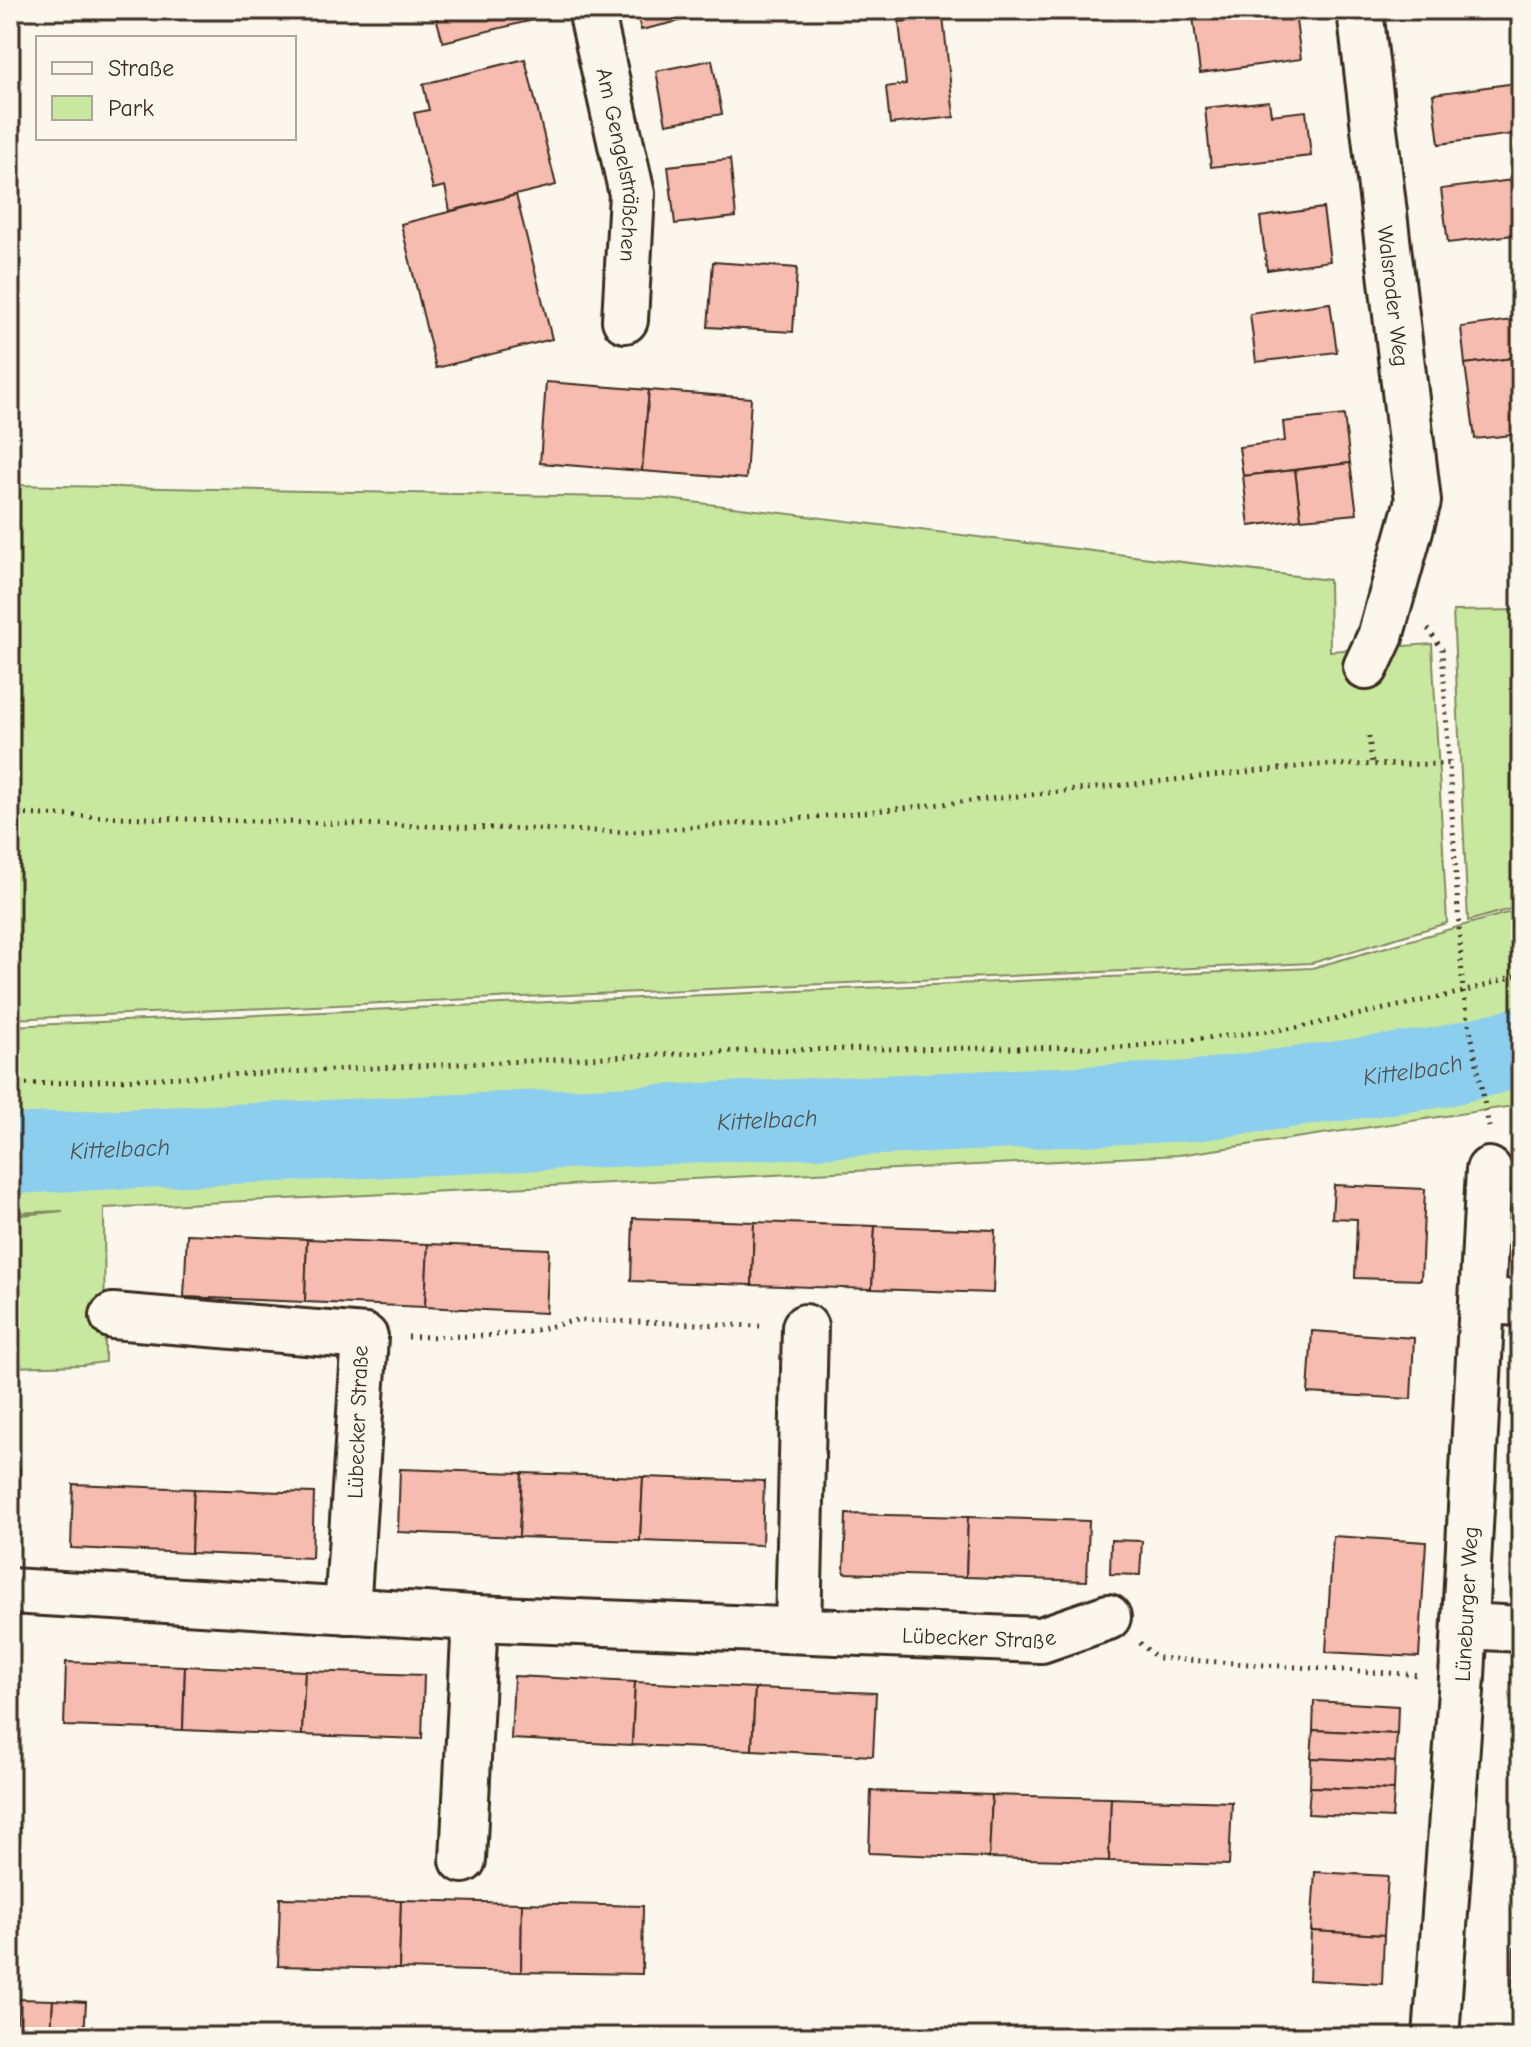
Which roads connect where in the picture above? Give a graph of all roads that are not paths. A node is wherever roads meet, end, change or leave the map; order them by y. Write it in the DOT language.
graph roads {
  1 [pos="591,10"];
  2 [pos="1360,10"];
  3 [pos="625,320"];
  4 [pos="1366,667"];
  5 [pos="1489,1149"];
  6 [pos="1502,1302"];
  7 [pos="113,1316"];
  8 [pos="805,1327"];
  9 [pos="10,1591"];
  10 [pos="347,1611"];
  11 [pos="1108,1617"];
  12 [pos="475,1618"];
  13 [pos="1465,1626"];
  14 [pos="1521,1629"];
  15 [pos="798,1630"];
  16 [pos="463,1860"];
  17 [pos="1436,2037"];
  1 -- 3 [label="street, Am Gengelsträßchen"];
  2 -- 4 [label="street, Walsroder Weg"];
  5 -- 6 [label="street, Lüneburger Weg"];
  6 -- 13 [label="street, Lüneburger Weg"];
  7 -- 10 [label="street, Lübecker Straße"];
  8 -- 15 [label="street"];
  9 -- 10 [label="street, Lübecker Straße"];
  10 -- 12 [label="street, Lübecker Straße"];
  11 -- 15 [label="street, Lübecker Straße"];
  12 -- 15 [label="street, Lübecker Straße"];
  12 -- 16 [label="street"];
  13 -- 14 [label="street"];
  13 -- 17 [label="street, Lüneburger Weg"];
}
